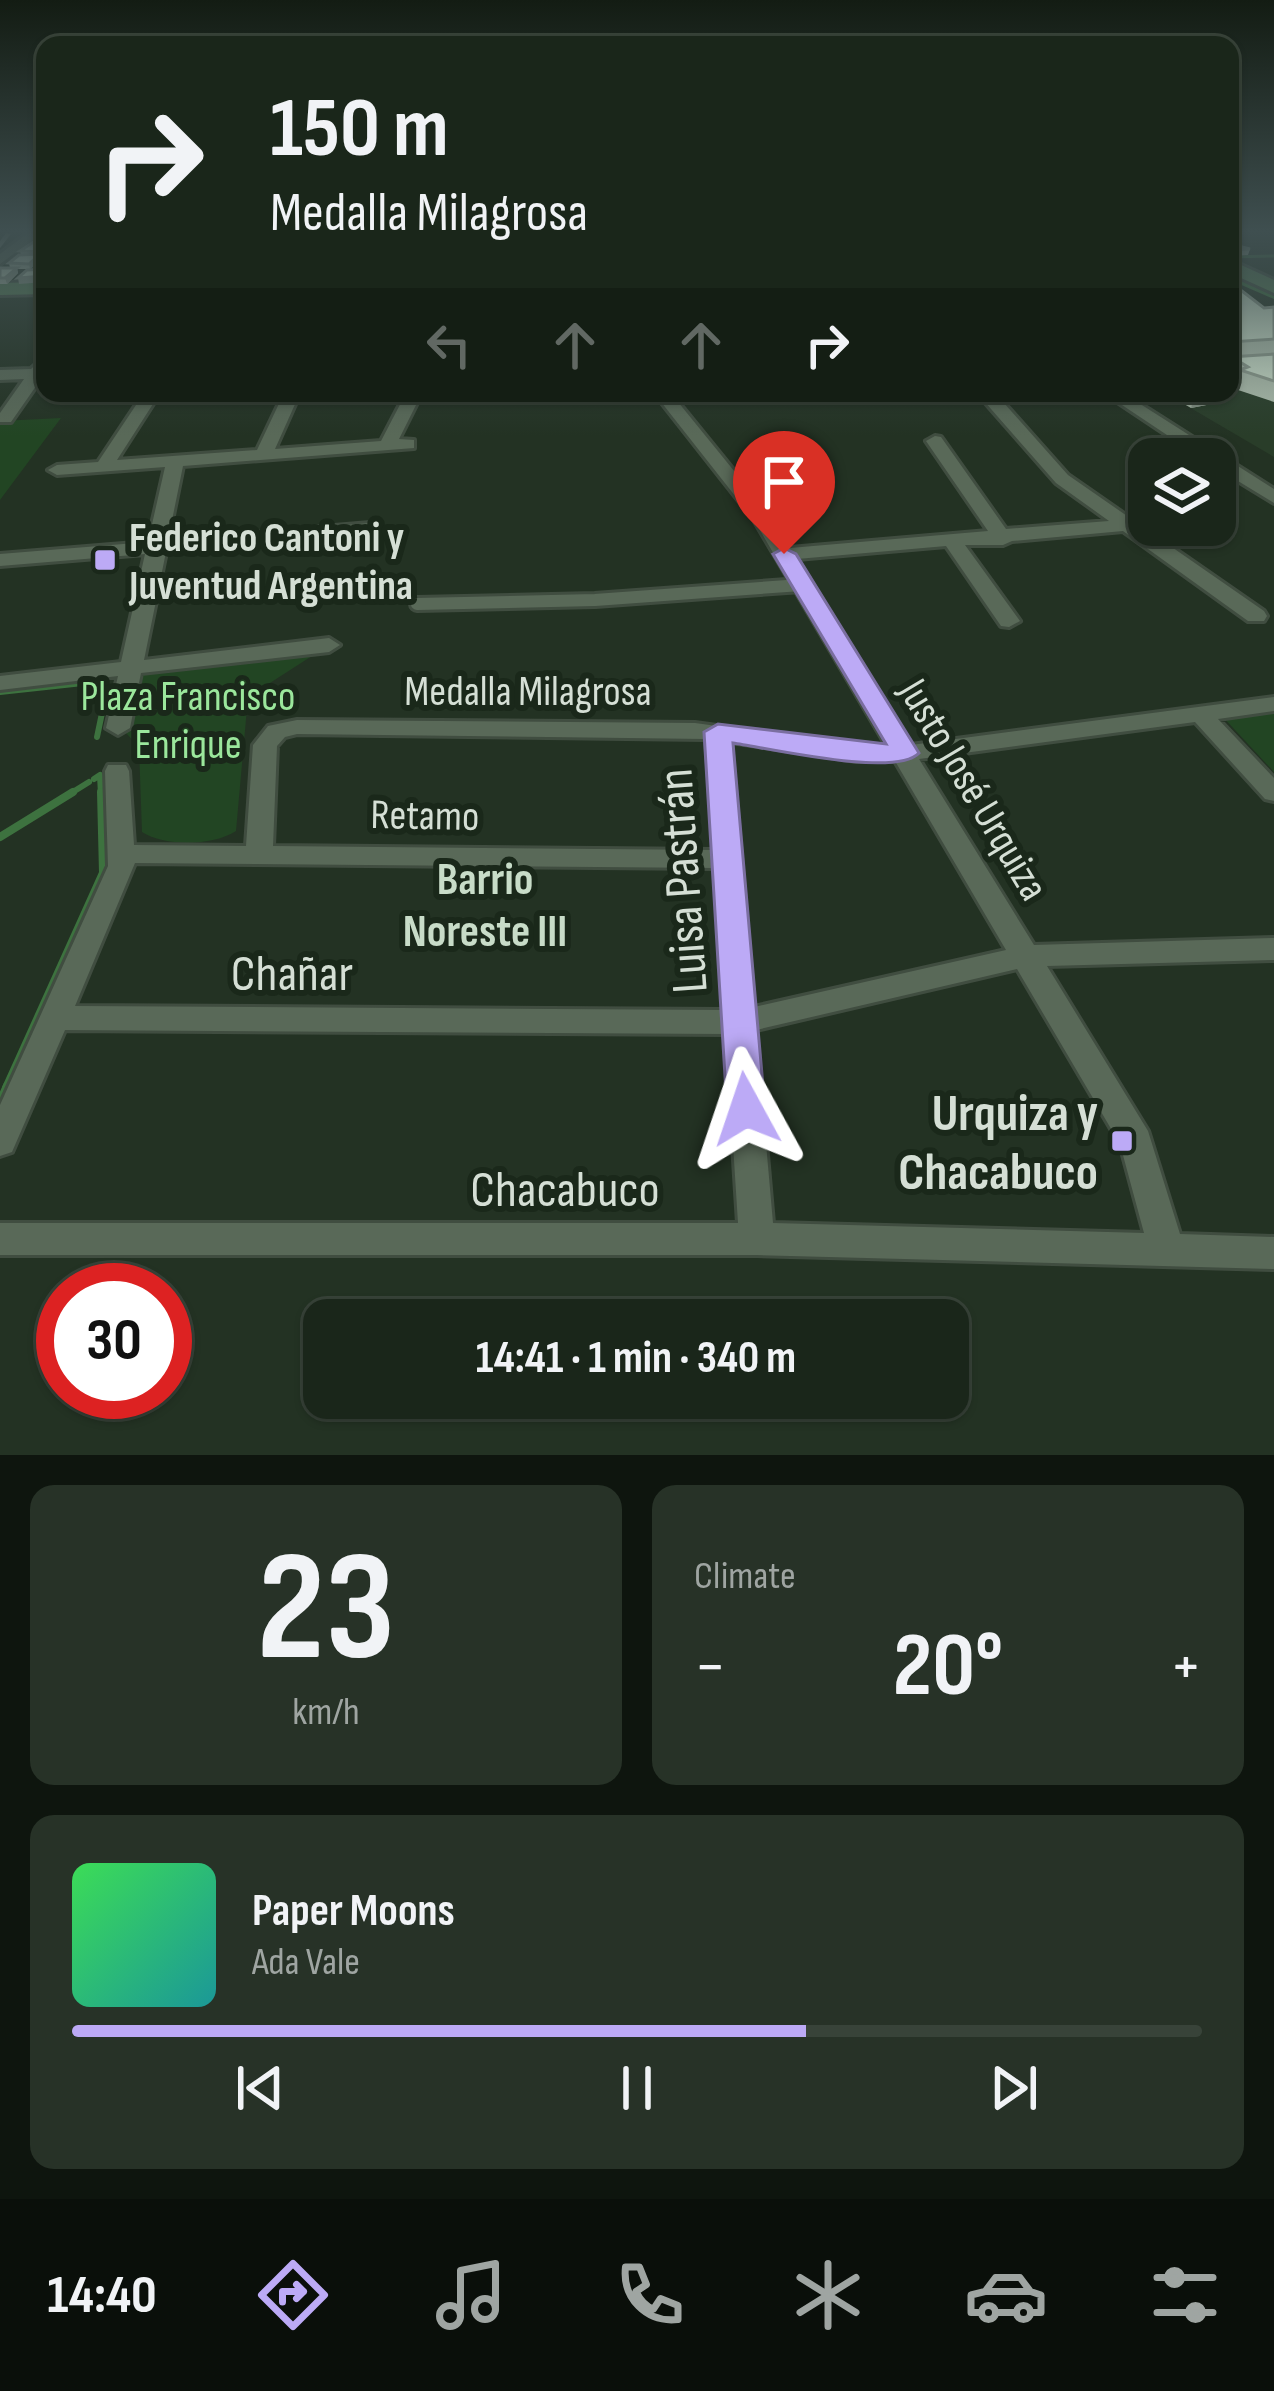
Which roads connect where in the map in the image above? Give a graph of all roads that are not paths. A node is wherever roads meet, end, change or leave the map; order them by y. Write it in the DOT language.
graph roads {
  1 [pos="36,371"];
  2 [pos="0,375"];
  3 [pos="36,378"];
  4 [pos="146,402"];
  5 [pos="288,402"];
  6 [pos="409,402"];
  7 [pos="670,402"];
  8 [pos="995,402"];
  9 [pos="1126,402"];
  10 [pos="5,418"];
  11 [pos="935,441"];
  12 [pos="408,444"];
  13 [pos="387,446"];
  14 [pos="263,454"];
  15 [pos="176,461"];
  16 [pos="104,466"];
  17 [pos="57,470"];
  18 [pos="1274,496"];
  19 [pos="1128,524"];
  20 [pos="1128,525"];
  21 [pos="370,529"];
  22 [pos="1003,539"];
  23 [pos="954,543"];
  24 [pos="1159,546"];
  25 [pos="155,548"];
  26 [pos="784,554"];
  27 [pos="0,560"];
  28 [pos="801,585"];
  29 [pos="417,604"];
  30 [pos="1256,616"];
  31 [pos="1009,621"];
  32 [pos="329,645"];
  33 [pos="129,670"];
  34 [pos="0,682"];
  35 [pos="1274,704"];
  36 [pos="1200,713"];
  37 [pos="118,728"];
  38 [pos="718,732"];
  39 [pos="905,753"];
  40 [pos="117,771"];
  41 [pos="1274,793"];
  42 [pos="122,854"];
  43 [pos="259,854"];
  44 [pos="728,859"];
  45 [pos="1274,950"];
  46 [pos="1027,956"];
  47 [pos="54,1018"];
  48 [pos="739,1022"];
  49 [pos="0,1142"];
  50 [pos="0,1239"];
  51 [pos="757,1239"];
  52 [pos="1167,1253"];
  53 [pos="1274,1253"];
  1 -- 2 [label="street"];
  3 -- 10 [label="street"];
  4 -- 16 [label="street"];
  5 -- 14 [label="street"];
  6 -- 13 [label="street"];
  7 -- 26 [label="street, Justo José Urquiza"];
  8 -- 19 [label="street"];
  9 -- 18 [label="street"];
  11 -- 22 [label="street"];
  12 -- 13 [label="street"];
  13 -- 14 [label="street"];
  14 -- 15 [label="street"];
  15 -- 16 [label="street"];
  15 -- 25 [label="street"];
  16 -- 17 [label="street"];
  20 -- 22 [label="street"];
  21 -- 25 [label="street"];
  22 -- 23 [label="street"];
  23 -- 26 [label="street"];
  23 -- 31 [label="street"];
  24 -- 30 [label="street"];
  25 -- 27 [label="street"];
  25 -- 33 [label="street"];
  26 -- 28 [label="street, Justo José Urquiza"];
  28 -- 29 [label="lane"];
  28 -- 39 [label="street, Justo José Urquiza"];
  32 -- 33 [label="street"];
  33 -- 34 [label="street"];
  33 -- 37 [label="street"];
  35 -- 36 [label="street, Medalla Milagrosa"];
  36 -- 39 [label="street, Medalla Milagrosa"];
  36 -- 41 [label="street"];
  38 -- 39 [label="street, Medalla Milagrosa"];
  38 -- 43 [label="street, Medalla Milagrosa"];
  38 -- 44 [label="street, Luisa Pastrán"];
  39 -- 46 [label="street, Justo José Urquiza"];
  40 -- 42 [label="street"];
  42 -- 43 [label="street, Retamo"];
  42 -- 47 [label="street"];
  43 -- 44 [label="street, Retamo"];
  44 -- 48 [label="street, Luisa Pastrán"];
  45 -- 46 [label="street, Chañar"];
  46 -- 48 [label="street, Chañar"];
  46 -- 52 [label="street, Justo José Urquiza"];
  47 -- 48 [label="street, Chañar"];
  47 -- 49 [label="street"];
  48 -- 51 [label="street, Luisa Pastrán"];
  50 -- 51 [label="street, Chacabuco"];
  51 -- 52 [label="street, Chacabuco"];
  52 -- 53 [label="street, Chacabuco"];
}
